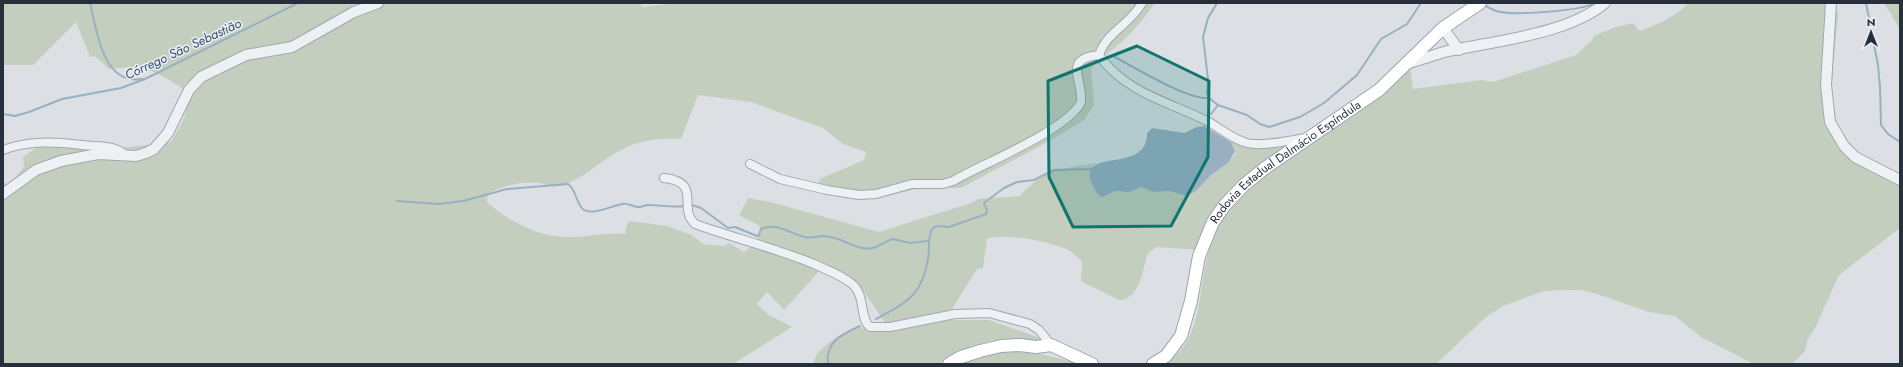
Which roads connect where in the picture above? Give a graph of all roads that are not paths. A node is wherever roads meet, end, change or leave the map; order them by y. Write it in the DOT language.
graph roads {
  1 [pos="378,3"];
  2 [pos="1142,3"];
  3 [pos="1480,3"];
  4 [pos="1605,3"];
  5 [pos="1831,3"];
  6 [pos="1443,28"];
  7 [pos="1459,50"];
  8 [pos="1099,55"];
  9 [pos="1406,64"];
  10 [pos="1308,138"];
  11 [pos="3,150"];
  12 [pos="126,155"];
  13 [pos="750,164"];
  14 [pos="664,178"];
  15 [pos="1900,180"];
  16 [pos="3,194"];
  17 [pos="1051,345"];
  18 [pos="949,364"];
  19 [pos="1092,364"];
  20 [pos="1153,364"];
  1 -- 12 [label="street"];
  2 -- 8 [label="street"];
  3 -- 6 [label="main road, Rodovia Estadual Dalmácio Espíndula"];
  4 -- 7 [label="street"];
  5 -- 15 [label="street"];
  6 -- 7 [label="street"];
  6 -- 9 [label="main road, Rodovia Estadual Dalmácio Espíndula"];
  7 -- 9 [label="street"];
  8 -- 10 [label="street"];
  8 -- 13 [label="street"];
  9 -- 10 [label="main road, Rodovia Estadual Dalmácio Espíndula"];
  10 -- 20 [label="main road, Rodovia Estadual Dalmácio Espíndula"];
  11 -- 12 [label="street"];
  12 -- 16 [label="street"];
  14 -- 17 [label="street"];
  17 -- 18 [label="main road"];
  17 -- 19 [label="main road"];
}
